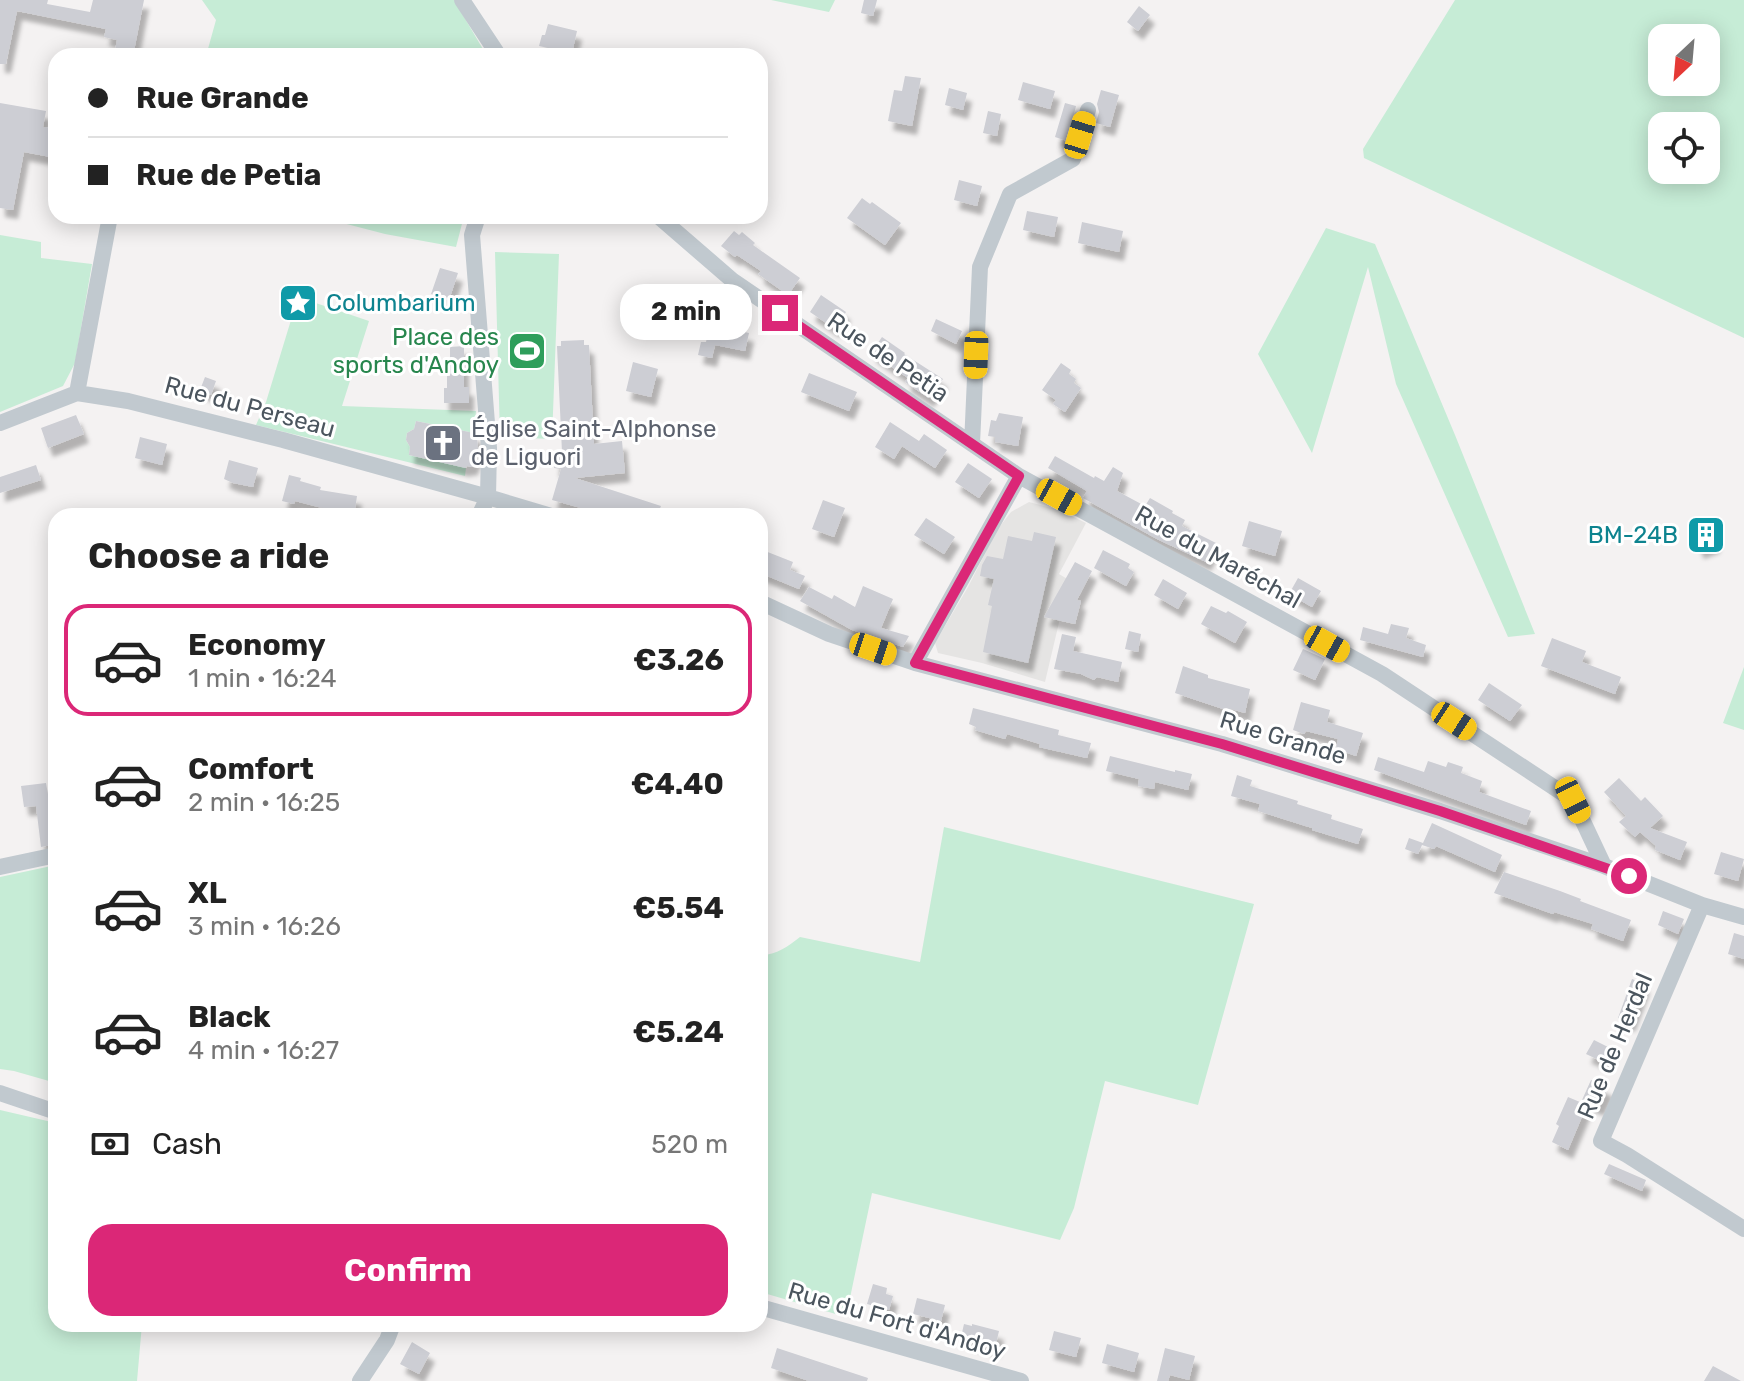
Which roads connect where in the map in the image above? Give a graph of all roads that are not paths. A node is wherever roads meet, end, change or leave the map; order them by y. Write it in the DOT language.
graph roads {
  1 [pos="462,0"];
  2 [pos="494,48"];
  3 [pos="1088,110"];
  4 [pos="109,224"];
  5 [pos="475,224"];
  6 [pos="667,224"];
  7 [pos="77,393"];
  8 [pos="0,423"];
  9 [pos="972,444"];
  10 [pos="1019,476"];
  11 [pos="488,497"];
  12 [pos="483,508"];
  13 [pos="524,508"];
  14 [pos="768,606"];
  15 [pos="915,663"];
  16 [pos="48,857"];
  17 [pos="1604,866"];
  18 [pos="0,867"];
  19 [pos="1702,905"];
  20 [pos="1744,917"];
  21 [pos="0,1093"];
  22 [pos="48,1109"];
  23 [pos="1744,1229"];
  24 [pos="768,1309"];
  25 [pos="390,1332"];
  26 [pos="360,1381"];
  27 [pos="1021,1381"];
  1 -- 2 [label="street"];
  3 -- 9 [label="street"];
  4 -- 7 [label="street"];
  5 -- 11 [label="street"];
  6 -- 9 [label="street, Rue de Petia"];
  7 -- 8 [label="street"];
  7 -- 11 [label="street, Rue du Perseau"];
  9 -- 10 [label="street, Rue de Petia"];
  10 -- 15 [label="street"];
  10 -- 17 [label="street, Rue du Maréchal"];
  11 -- 12 [label="street"];
  11 -- 13 [label="street"];
  14 -- 15 [label="street, Rue Grande"];
  15 -- 17 [label="street, Rue Grande"];
  16 -- 18 [label="street"];
  17 -- 19 [label="street, Rue Grande"];
  19 -- 20 [label="street, Rue Grande"];
  19 -- 23 [label="street, Rue de Herdal"];
  21 -- 22 [label="street"];
  24 -- 27 [label="street, Rue du Fort d'Andoy"];
  25 -- 26 [label="street"];
}
